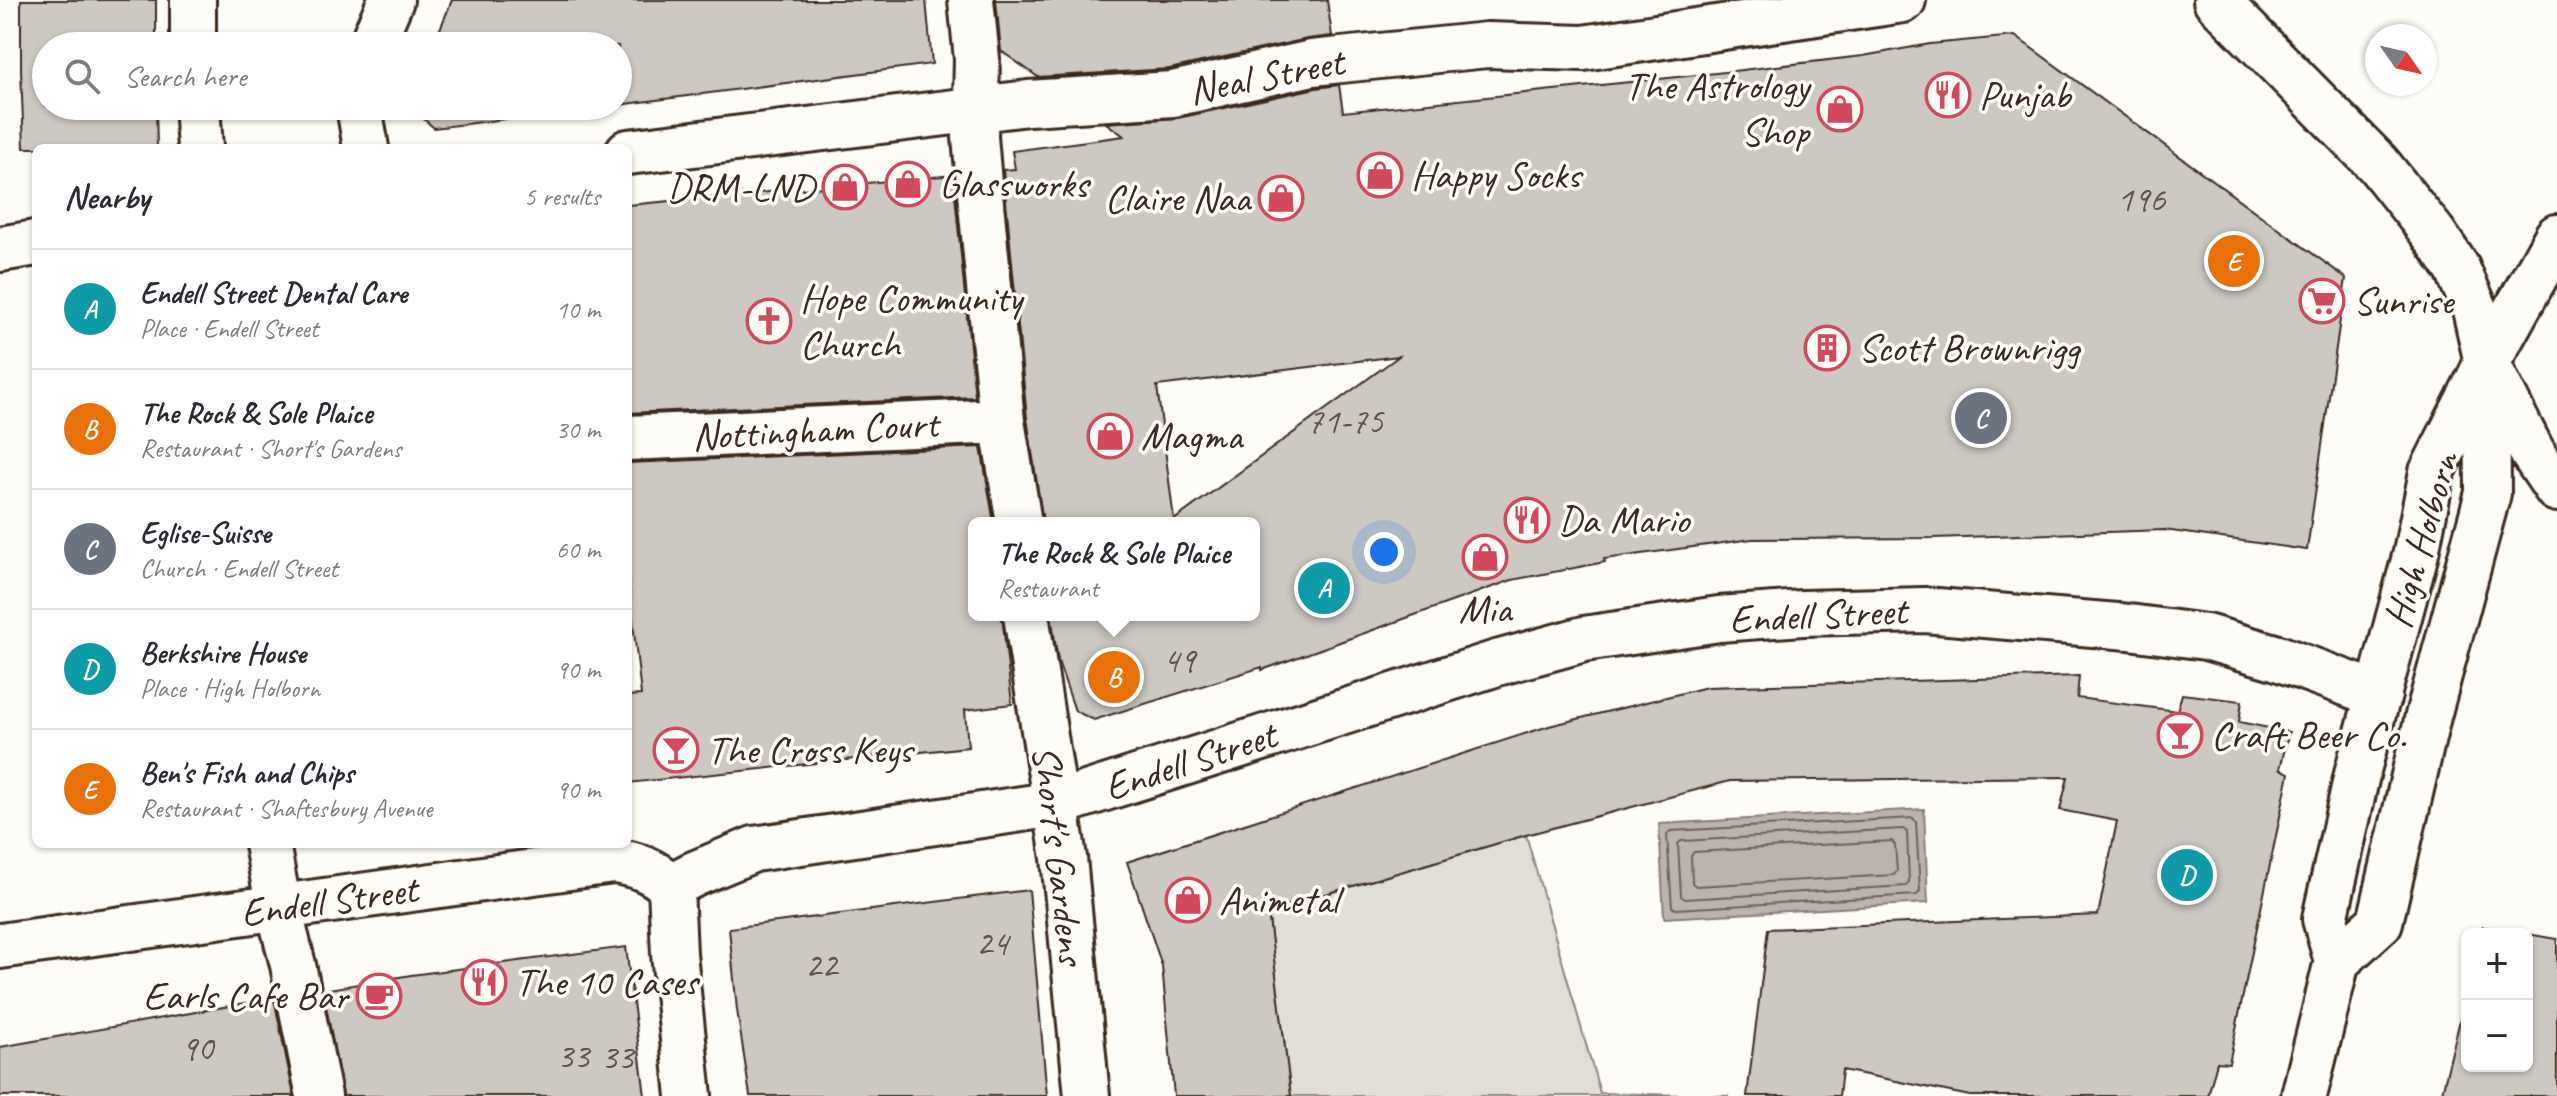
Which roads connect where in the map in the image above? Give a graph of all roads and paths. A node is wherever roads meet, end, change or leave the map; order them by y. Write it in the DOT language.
graph roads {
  1 [pos="193,0"];
  2 [pos="391,0"];
  3 [pos="971,0"];
  4 [pos="1903,0"];
  5 [pos="2216,0"];
  6 [pos="193,32"];
  7 [pos="377,32"];
  8 [pos="977,111"];
  9 [pos="198,120"];
  10 [pos="361,120"];
  11 [pos="200,144"];
  12 [pos="365,144"];
  13 [pos="632,152"];
  14 [pos="2557,237"];
  15 [pos="32,244"];
  16 [pos="0,249"];
  17 [pos="2487,363"];
  18 [pos="1002,421"];
  19 [pos="632,438"];
  20 [pos="2557,489"];
  21 [pos="1018,517"];
  22 [pos="1027,621"];
  23 [pos="2379,695"];
  24 [pos="1055,804"];
  25 [pos="268,848"];
  26 [pos="671,886"];
  27 [pos="279,909"];
  28 [pos="0,946"];
  29 [pos="2337,961"];
  30 [pos="319,1096"];
  31 [pos="689,1096"];
  32 [pos="1087,1096"];
  33 [pos="2304,1096"];
  1 -- 6 [label="main road"];
  2 -- 7 [label="main road"];
  3 -- 8 [label="main road"];
  4 -- 8 [label="main road, Neal Street"];
  5 -- 17 [label="main road"];
  8 -- 13 [label="main road, Neal Street"];
  8 -- 18 [label="main road"];
  9 -- 11 [label="main road"];
  10 -- 12 [label="main road"];
  14 -- 17 [label="main road"];
  15 -- 16 [label="main road"];
  17 -- 20 [label="main road"];
  17 -- 23 [label="main road, High Holborn"];
  17 -- 29 [label="main road, High Holborn"];
  18 -- 19 [label="main road, Nottingham Court"];
  18 -- 21 [label="main road"];
  22 -- 24 [label="main road, Short's Gardens"];
  23 -- 24 [label="main road, Endell Street"];
  23 -- 29 [label="main road, High Holborn"];
  24 -- 26 [label="main road, Endell Street"];
  24 -- 32 [label="main road, Short's Gardens"];
  25 -- 27 [label="main road"];
  26 -- 27 [label="main road, Endell Street"];
  26 -- 31 [label="main road"];
  27 -- 28 [label="main road, Endell Street"];
  27 -- 30 [label="main road"];
  29 -- 33 [label="main road, High Holborn"];
}
